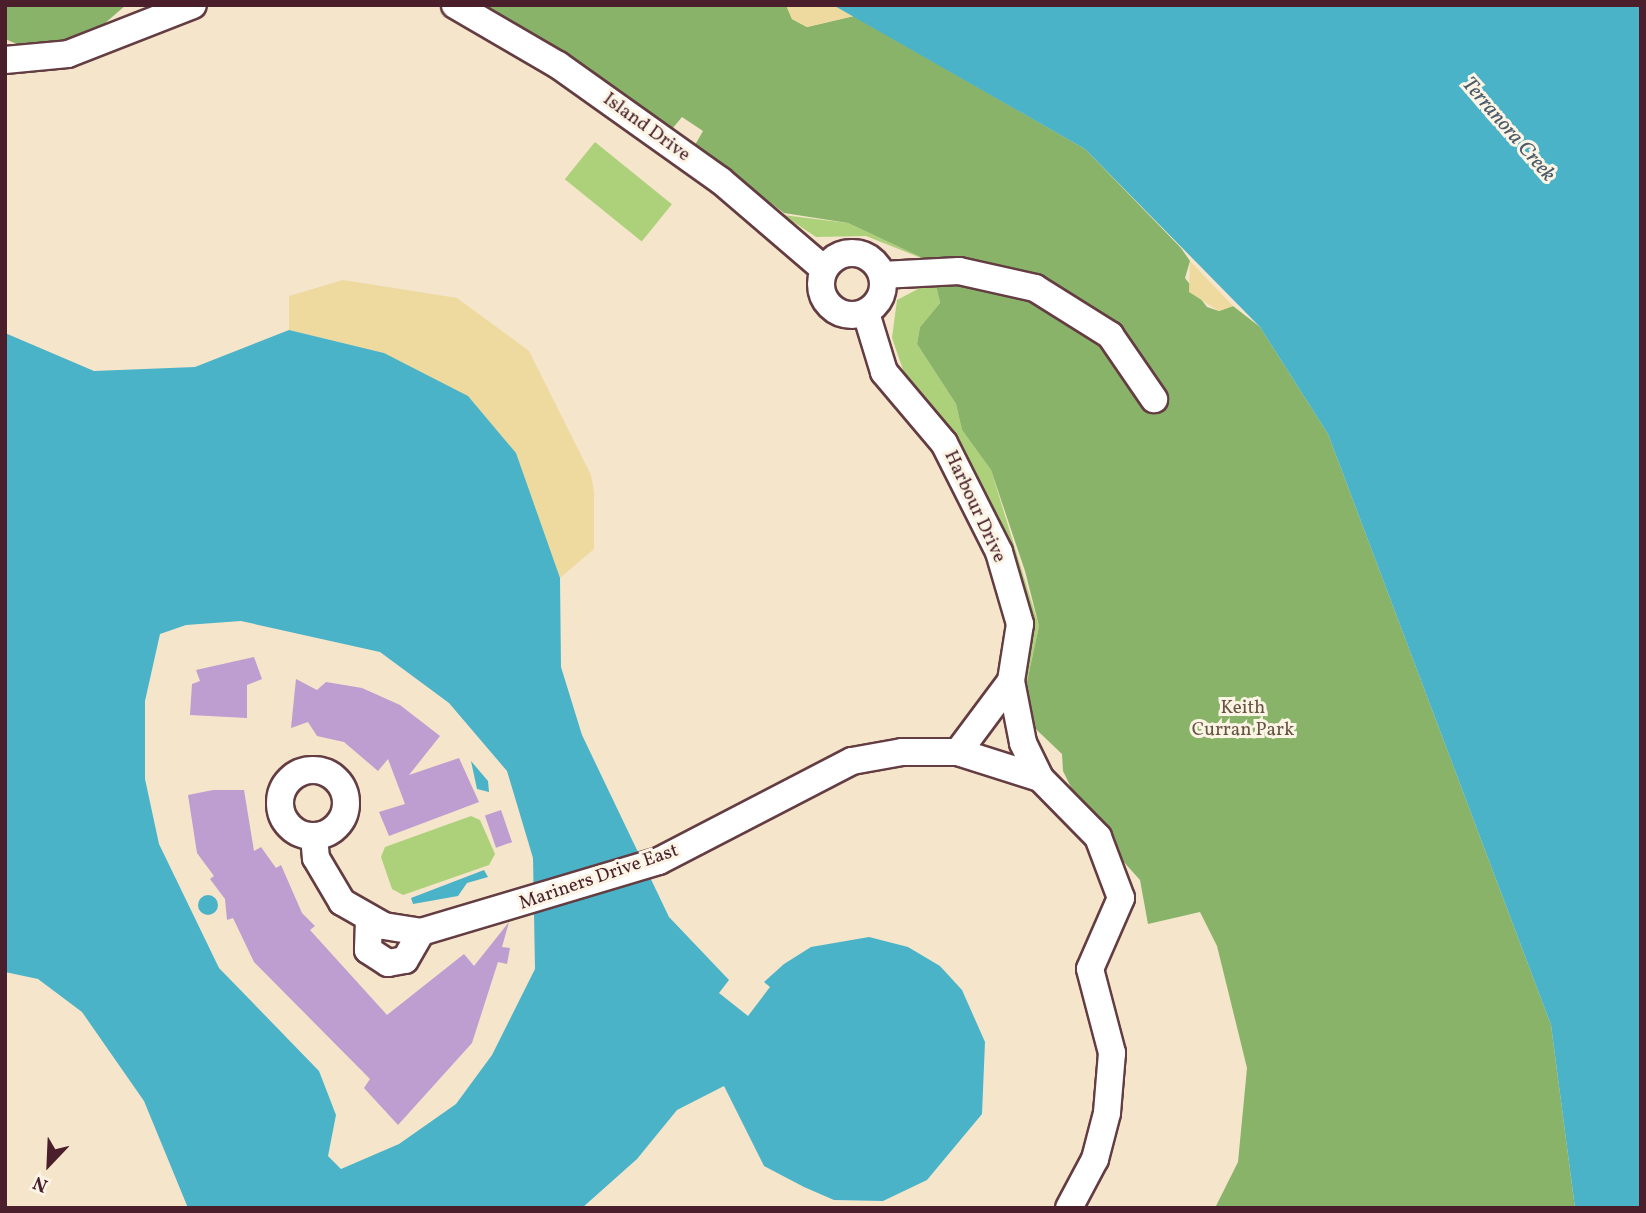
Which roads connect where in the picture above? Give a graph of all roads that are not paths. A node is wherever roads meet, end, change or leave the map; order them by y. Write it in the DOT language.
graph roads {
  1 [pos="193,5"];
  2 [pos="455,5"];
  3 [pos="5,60"];
  4 [pos="824,269"];
  5 [pos="882,275"];
  6 [pos="866,313"];
  7 [pos="1154,399"];
  8 [pos="1011,681"];
  9 [pos="958,752"];
  10 [pos="1040,778"];
  11 [pos="314,836"];
  12 [pos="369,920"];
  13 [pos="421,932"];
  14 [pos="1069,1208"];
  1 -- 3 [label="street"];
  2 -- 4 [label="street, Island Drive"];
  4 -- 5 [label="street"];
  4 -- 6 [label="street"];
  5 -- 6 [label="street"];
  5 -- 7 [label="street"];
  6 -- 8 [label="street, Harbour Drive"];
  8 -- 9 [label="street, Harbour Drive"];
  8 -- 10 [label="street, Harbour Drive"];
  9 -- 10 [label="street, Mariners Drive East"];
  9 -- 13 [label="street, Mariners Drive East"];
  10 -- 14 [label="street"];
  11 -- 12 [label="street, Mariners Drive East"];
  12 -- 13 [label="street, Mariners Drive East"];
  12 -- 13 [label="street"];
}
